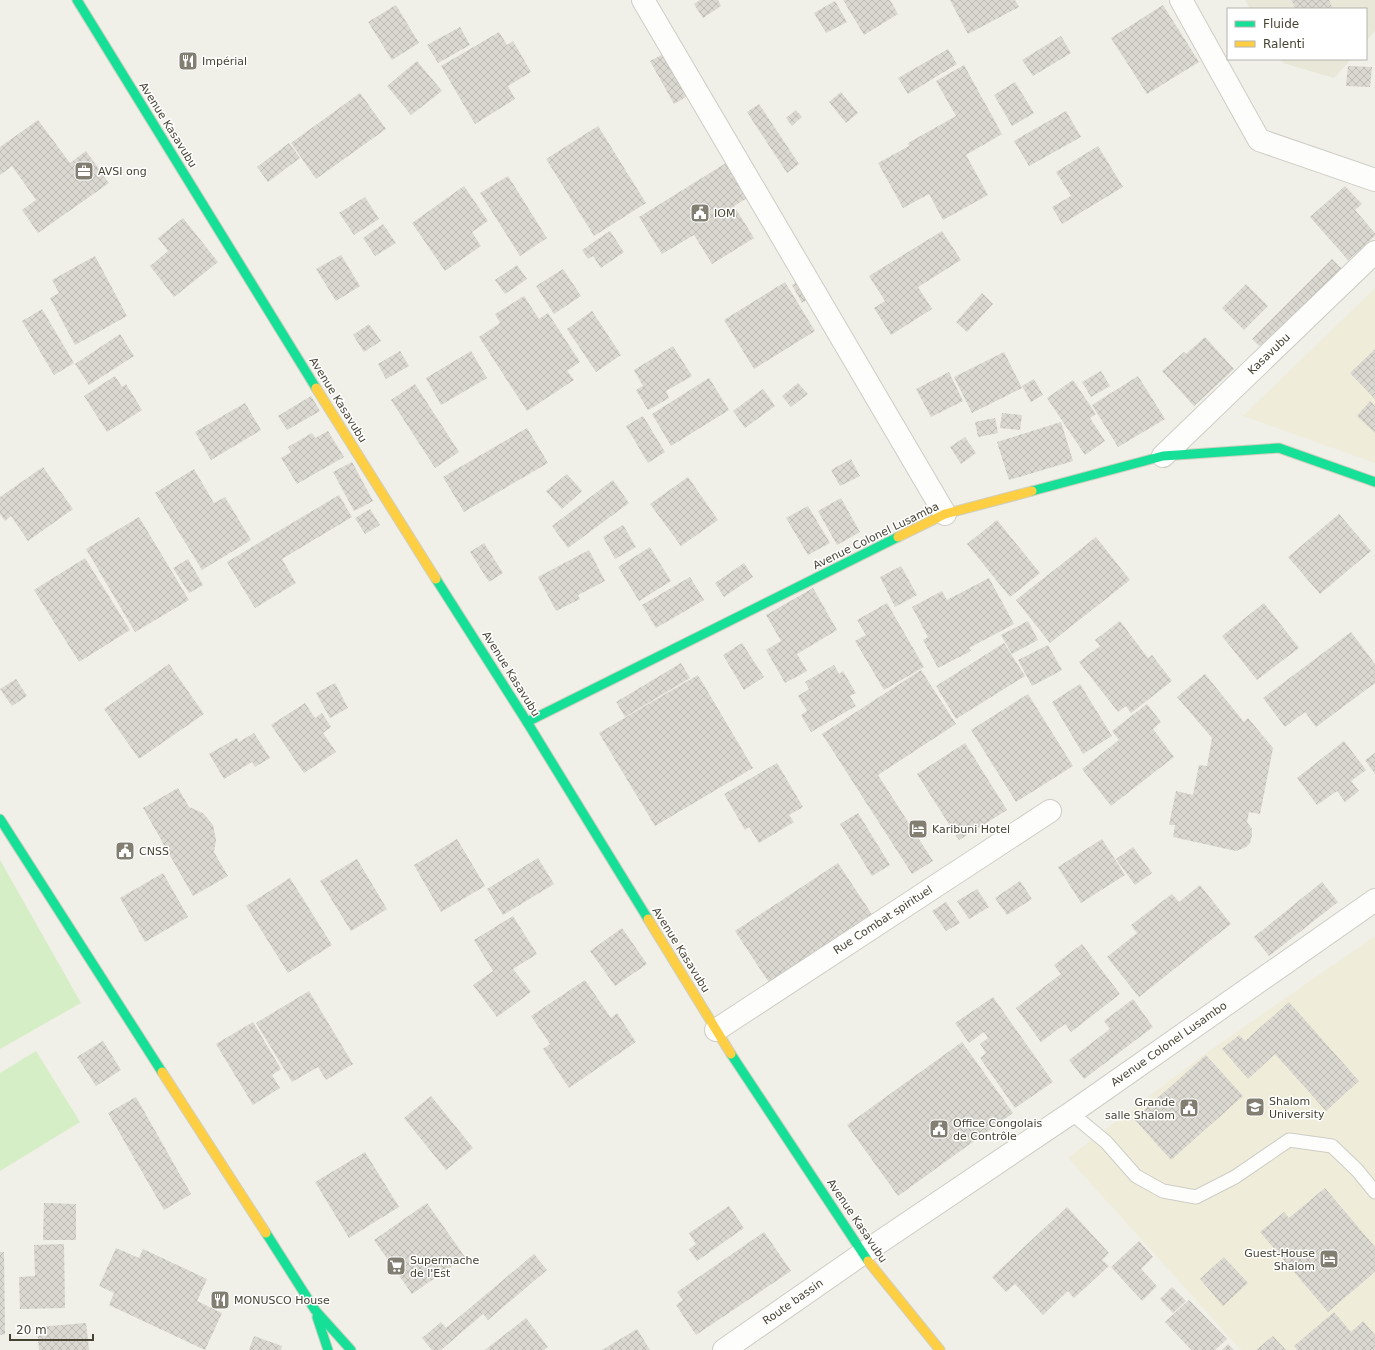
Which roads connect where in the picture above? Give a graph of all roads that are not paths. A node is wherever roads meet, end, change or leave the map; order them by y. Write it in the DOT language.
graph roads {
  1 [pos="77,0"];
  2 [pos="643,0"];
  3 [pos="1181,0"];
  4 [pos="1375,180"];
  5 [pos="1375,252"];
  6 [pos="1163,456"];
  7 [pos="1375,482"];
  8 [pos="946,514"];
  9 [pos="527,722"];
  10 [pos="1050,811"];
  11 [pos="0,819"];
  12 [pos="1375,900"];
  13 [pos="716,1030"];
  14 [pos="1071,1113"];
  15 [pos="1375,1192"];
  16 [pos="862,1254"];
  17 [pos="315,1310"];
  18 [pos="328,1350"];
  19 [pos="351,1350"];
  20 [pos="724,1350"];
  21 [pos="940,1350"];
  1 -- 9 [label="street, Avenue Kasavubu"];
  2 -- 8 [label="street"];
  3 -- 4 [label="street"];
  5 -- 6 [label="street, Kasavubu"];
  6 -- 7 [label="street, Avenue Colonel Lusamba"];
  6 -- 8 [label="street, Avenue Colonel Lusamba"];
  8 -- 9 [label="street, Avenue Colonel Lusamba"];
  9 -- 13 [label="street, Avenue Kasavubu"];
  10 -- 13 [label="street, Rue Combat spirituel"];
  11 -- 17 [label="street"];
  12 -- 14 [label="street, Avenue Colonel Lusambo"];
  13 -- 16 [label="street, Avenue Kasavubu"];
  14 -- 15 [label="lane"];
  14 -- 16 [label="street, Avenue Colonel Lusambo"];
  16 -- 20 [label="street, Route bassin"];
  16 -- 21 [label="street, Avenue Kasavubu"];
  17 -- 18 [label="street"];
  17 -- 19 [label="street"];
}
